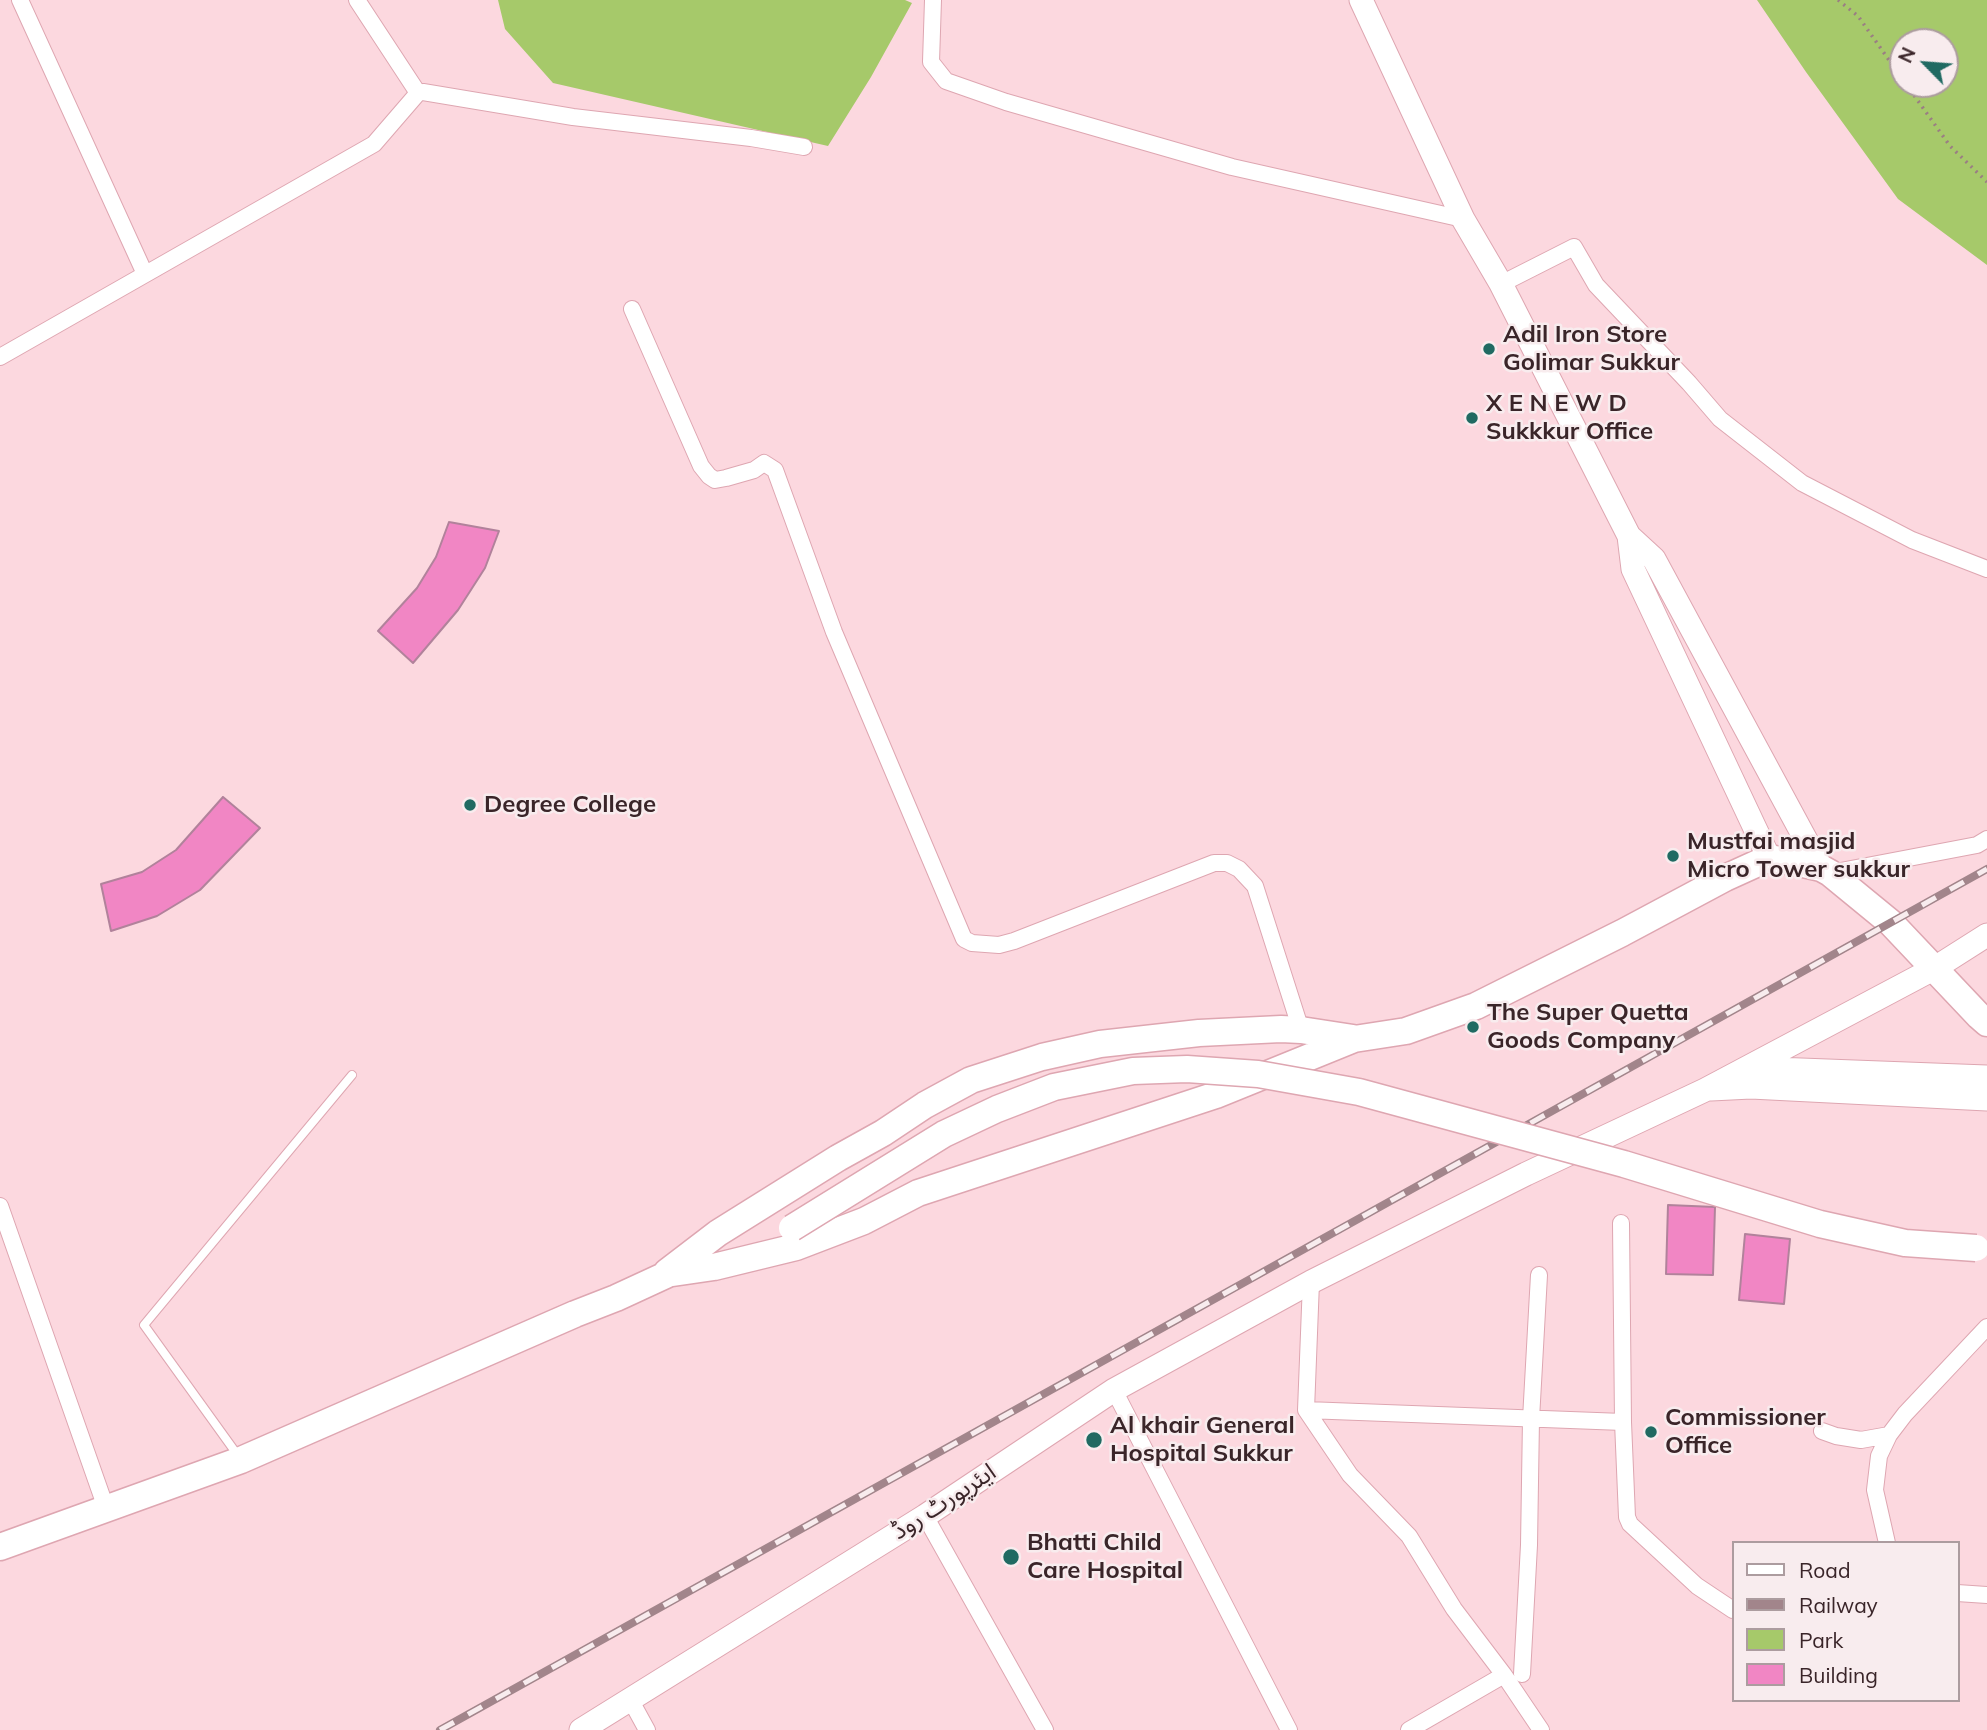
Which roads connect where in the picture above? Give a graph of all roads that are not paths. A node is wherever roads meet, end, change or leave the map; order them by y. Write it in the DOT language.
graph roads {
  1 [pos="20,0"];
  2 [pos="357,0"];
  3 [pos="933,0"];
  4 [pos="1361,0"];
  5 [pos="418,93"];
  6 [pos="804,147"];
  7 [pos="1463,219"];
  8 [pos="145,274"];
  9 [pos="1501,284"];
  10 [pos="632,309"];
  11 [pos="0,357"];
  12 [pos="1629,536"];
  13 [pos="1987,569"];
  14 [pos="1987,839"];
  15 [pos="1769,858"];
  16 [pos="1826,870"];
  17 [pos="1987,935"];
  18 [pos="1934,968"];
  19 [pos="1987,1023"];
  20 [pos="1301,1030"];
  21 [pos="1354,1038"];
  22 [pos="1744,1068"];
  23 [pos="352,1075"];
  24 [pos="1987,1077"];
  25 [pos="1704,1090"];
  26 [pos="1987,1099"];
  27 [pos="0,1206"];
  28 [pos="1621,1223"];
  29 [pos="1981,1248"];
  30 [pos="666,1273"];
  31 [pos="1539,1275"];
  32 [pos="1311,1282"];
  33 [pos="1987,1327"];
  34 [pos="1114,1390"];
  35 [pos="1306,1410"];
  36 [pos="1531,1419"];
  37 [pos="1623,1422"];
  38 [pos="1822,1432"];
  39 [pos="1889,1435"];
  40 [pos="241,1460"];
  41 [pos="106,1508"];
  42 [pos="925,1516"];
  43 [pos="1887,1541"];
  44 [pos="0,1547"];
  45 [pos="1959,1594"];
  46 [pos="1987,1595"];
  47 [pos="1731,1609"];
  48 [pos="1522,1674"];
  49 [pos="1504,1675"];
  50 [pos="630,1699"];
  51 [pos="581,1730"];
  52 [pos="647,1730"];
  53 [pos="1045,1730"];
  54 [pos="1289,1730"];
  55 [pos="1409,1730"];
  56 [pos="1541,1730"];
  1 -- 8 [label="street"];
  2 -- 5 [label="street"];
  3 -- 7 [label="street"];
  4 -- 7 [label="main road"];
  5 -- 6 [label="street"];
  5 -- 8 [label="street"];
  7 -- 9 [label="main road"];
  8 -- 11 [label="street"];
  9 -- 12 [label="main road"];
  9 -- 13 [label="street"];
  10 -- 20 [label="street"];
  12 -- 15 [label="main road"];
  12 -- 16 [label="main road"];
  14 -- 16 [label="street"];
  15 -- 16 [label="main road"];
  15 -- 21 [label="main road"];
  16 -- 18 [label="main road"];
  17 -- 18 [label="main road, ایئرپورٹ روڈ"];
  18 -- 19 [label="main road"];
  18 -- 22 [label="main road, ایئرپورٹ روڈ"];
  20 -- 21 [label="main road"];
  20 -- 30 [label="main road"];
  21 -- 30 [label="main road"];
  22 -- 24 [label="main road"];
  22 -- 25 [label="main road, ایئرپورٹ روڈ"];
  23 -- 40 [label="lane"];
  25 -- 26 [label="main road"];
  25 -- 32 [label="main road, ایئرپورٹ روڈ"];
  27 -- 41 [label="street"];
  28 -- 37 [label="street"];
  29 -- 30 [label="main road, bridge"];
  30 -- 40 [label="main road"];
  31 -- 36 [label="street"];
  32 -- 34 [label="main road, ایئرپورٹ روڈ"];
  32 -- 35 [label="street"];
  33 -- 39 [label="street"];
  34 -- 42 [label="main road, ایئرپورٹ روڈ"];
  34 -- 54 [label="street"];
  35 -- 36 [label="street"];
  35 -- 49 [label="street"];
  36 -- 37 [label="street"];
  36 -- 48 [label="street"];
  37 -- 47 [label="street"];
  38 -- 39 [label="street"];
  39 -- 43 [label="street"];
  40 -- 41 [label="main road"];
  41 -- 44 [label="main road"];
  42 -- 50 [label="main road, ایئرپورٹ روڈ"];
  42 -- 53 [label="street"];
  45 -- 46 [label="street"];
  49 -- 55 [label="street"];
  49 -- 56 [label="street"];
  50 -- 51 [label="main road, ایئرپورٹ روڈ"];
  50 -- 52 [label="street"];
}
